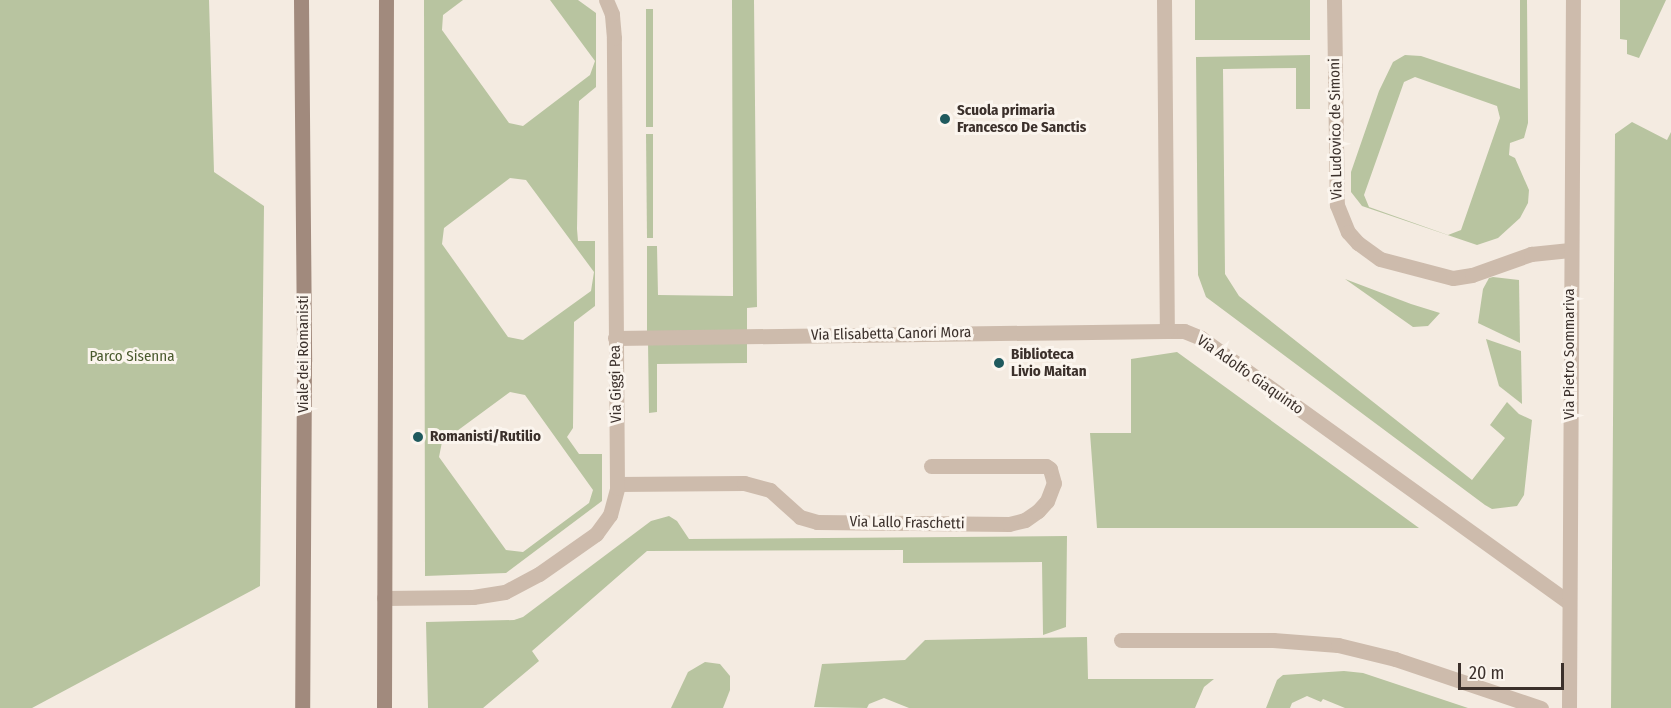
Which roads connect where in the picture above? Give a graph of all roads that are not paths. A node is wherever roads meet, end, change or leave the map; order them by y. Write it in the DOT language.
graph roads {
  1 [pos="301,0"];
  2 [pos="386,0"];
  3 [pos="606,0"];
  4 [pos="1164,0"];
  5 [pos="1334,0"];
  6 [pos="1573,0"];
  7 [pos="1570,250"];
  8 [pos="1167,331"];
  9 [pos="615,338"];
  10 [pos="931,466"];
  11 [pos="617,484"];
  12 [pos="384,598"];
  13 [pos="1569,602"];
  14 [pos="1121,640"];
  15 [pos="302,708"];
  16 [pos="384,708"];
  17 [pos="1541,708"];
  18 [pos="1569,708"];
  1 -- 15 [label="street, Viale dei Romanisti"];
  2 -- 12 [label="street"];
  3 -- 9 [label="street, Via Giggi Pea"];
  4 -- 8 [label="street"];
  5 -- 7 [label="street, Via Ludovico de Simoni"];
  6 -- 7 [label="street, Via Pietro Sommariva"];
  7 -- 13 [label="street, Via Pietro Sommariva"];
  8 -- 9 [label="street, Via Elisabetta Canori Mora"];
  8 -- 13 [label="street, Via Adolfo Giaquinto"];
  9 -- 11 [label="street, Via Giggi Pea"];
  10 -- 11 [label="street, Via Lallo Fraschetti"];
  11 -- 12 [label="street, Via Giggi Pea"];
  12 -- 16 [label="street"];
  13 -- 18 [label="street, Via Pietro Sommariva"];
  14 -- 17 [label="street"];
}
